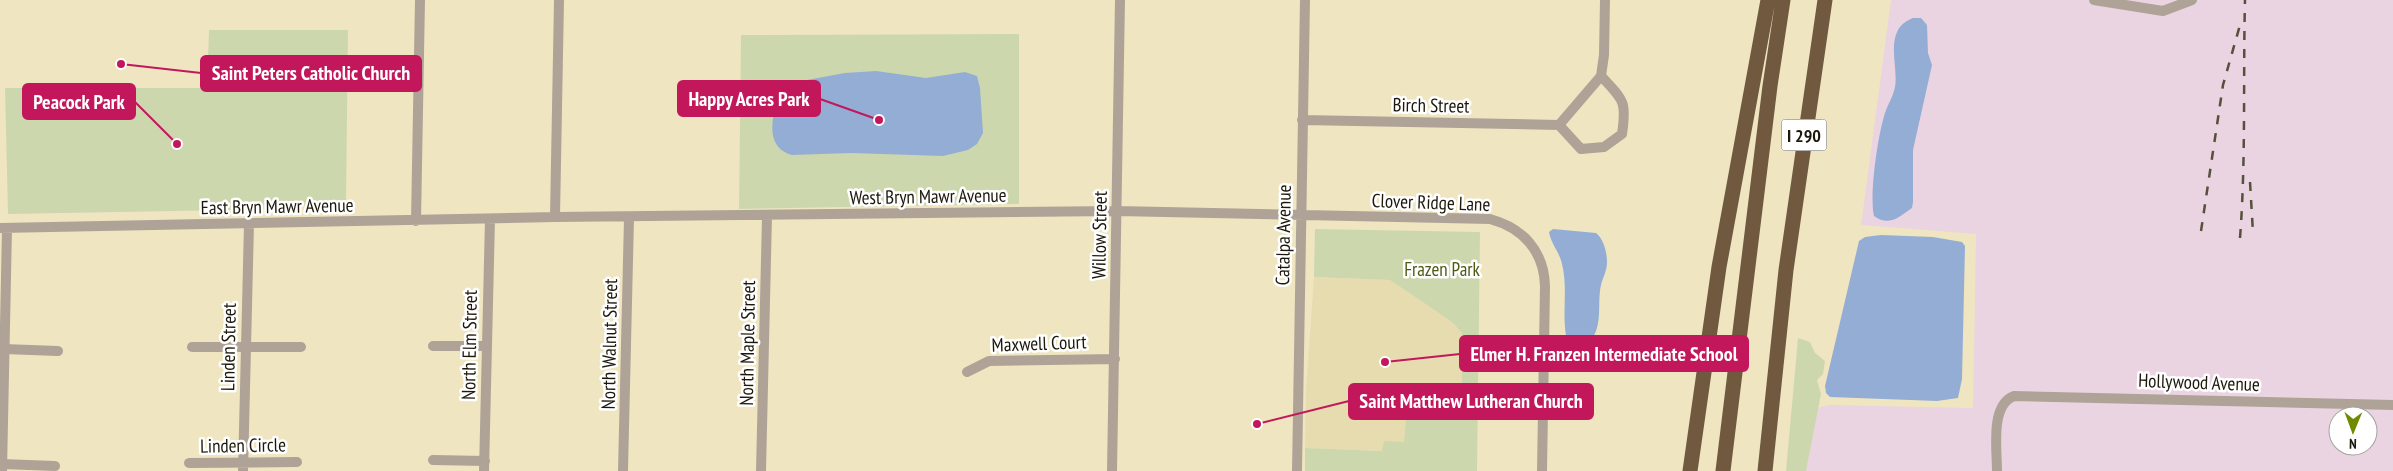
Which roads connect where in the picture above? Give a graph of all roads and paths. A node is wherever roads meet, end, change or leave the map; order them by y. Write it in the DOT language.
graph roads {
  1 [pos="420,0"];
  2 [pos="559,0"];
  3 [pos="1120,0"];
  4 [pos="1305,0"];
  5 [pos="1605,0"];
  6 [pos="1768,0"];
  7 [pos="1783,0"];
  8 [pos="1825,0"];
  9 [pos="2094,0"];
  10 [pos="2192,0"];
  11 [pos="1601,76"];
  12 [pos="1302,120"];
  13 [pos="1559,125"];
  14 [pos="1117,211"];
  15 [pos="1302,214"];
  16 [pos="767,216"];
  17 [pos="555,217"];
  18 [pos="629,218"];
  19 [pos="490,220"];
  20 [pos="416,221"];
  21 [pos="249,224"];
  22 [pos="4,228"];
  23 [pos="434,346"];
  24 [pos="487,346"];
  25 [pos="301,347"];
  26 [pos="192,348"];
  27 [pos="246,348"];
  28 [pos="4,349"];
  29 [pos="58,351"];
  30 [pos="1115,359"];
  31 [pos="967,372"];
  32 [pos="2393,405"];
  33 [pos="433,460"];
  34 [pos="296,462"];
  35 [pos="189,463"];
  36 [pos="54,466"];
  37 [pos="243,466"];
  38 [pos="485,466"];
  39 [pos="2,468"];
  40 [pos="623,471"];
  41 [pos="761,471"];
  42 [pos="1112,471"];
  43 [pos="1296,471"];
  44 [pos="1542,471"];
  45 [pos="1690,471"];
  46 [pos="1724,471"];
  47 [pos="1765,471"];
  48 [pos="1996,471"];
  1 -- 20 [label="street"];
  2 -- 17 [label="street"];
  3 -- 14 [label="street, Willow Street"];
  4 -- 12 [label="street, Catalpa Avenue"];
  5 -- 11 [label="street"];
  6 -- 45 [label="highway"];
  7 -- 46 [label="highway, I 290"];
  8 -- 47 [label="highway, I 290"];
  9 -- 10 [label="street"];
  11 -- 13 [label="street"];
  11 -- 13 [label="street"];
  12 -- 13 [label="street, Birch Street"];
  12 -- 15 [label="street, Catalpa Avenue"];
  14 -- 15 [label="street, West Bryn Mawr Avenue"];
  14 -- 16 [label="street, West Bryn Mawr Avenue"];
  14 -- 30 [label="street, Willow Street"];
  15 -- 43 [label="street, Catalpa Avenue"];
  15 -- 44 [label="street, Clover Ridge Lane"];
  16 -- 18 [label="street, West Bryn Mawr Avenue"];
  16 -- 41 [label="street, North Maple Street"];
  17 -- 18 [label="street, West Bryn Mawr Avenue"];
  17 -- 19 [label="street, East Bryn Mawr Avenue"];
  18 -- 40 [label="street, North Walnut Street"];
  19 -- 20 [label="street, East Bryn Mawr Avenue"];
  19 -- 24 [label="street, North Elm Street"];
  20 -- 21 [label="street, East Bryn Mawr Avenue"];
  21 -- 22 [label="street, East Bryn Mawr Avenue"];
  21 -- 27 [label="street, Linden Street"];
  22 -- 28 [label="street"];
  23 -- 24 [label="street"];
  24 -- 38 [label="street, North Elm Street"];
  25 -- 27 [label="street"];
  26 -- 27 [label="street"];
  27 -- 37 [label="street, Linden Street"];
  28 -- 29 [label="street"];
  28 -- 39 [label="street"];
  30 -- 31 [label="street, Maxwell Court"];
  30 -- 42 [label="street, Willow Street"];
  32 -- 48 [label="street, Hollywood Avenue"];
  33 -- 38 [label="street"];
  34 -- 37 [label="street, Linden Circle"];
  35 -- 37 [label="street, Linden Circle"];
  36 -- 39 [label="street"];
}
